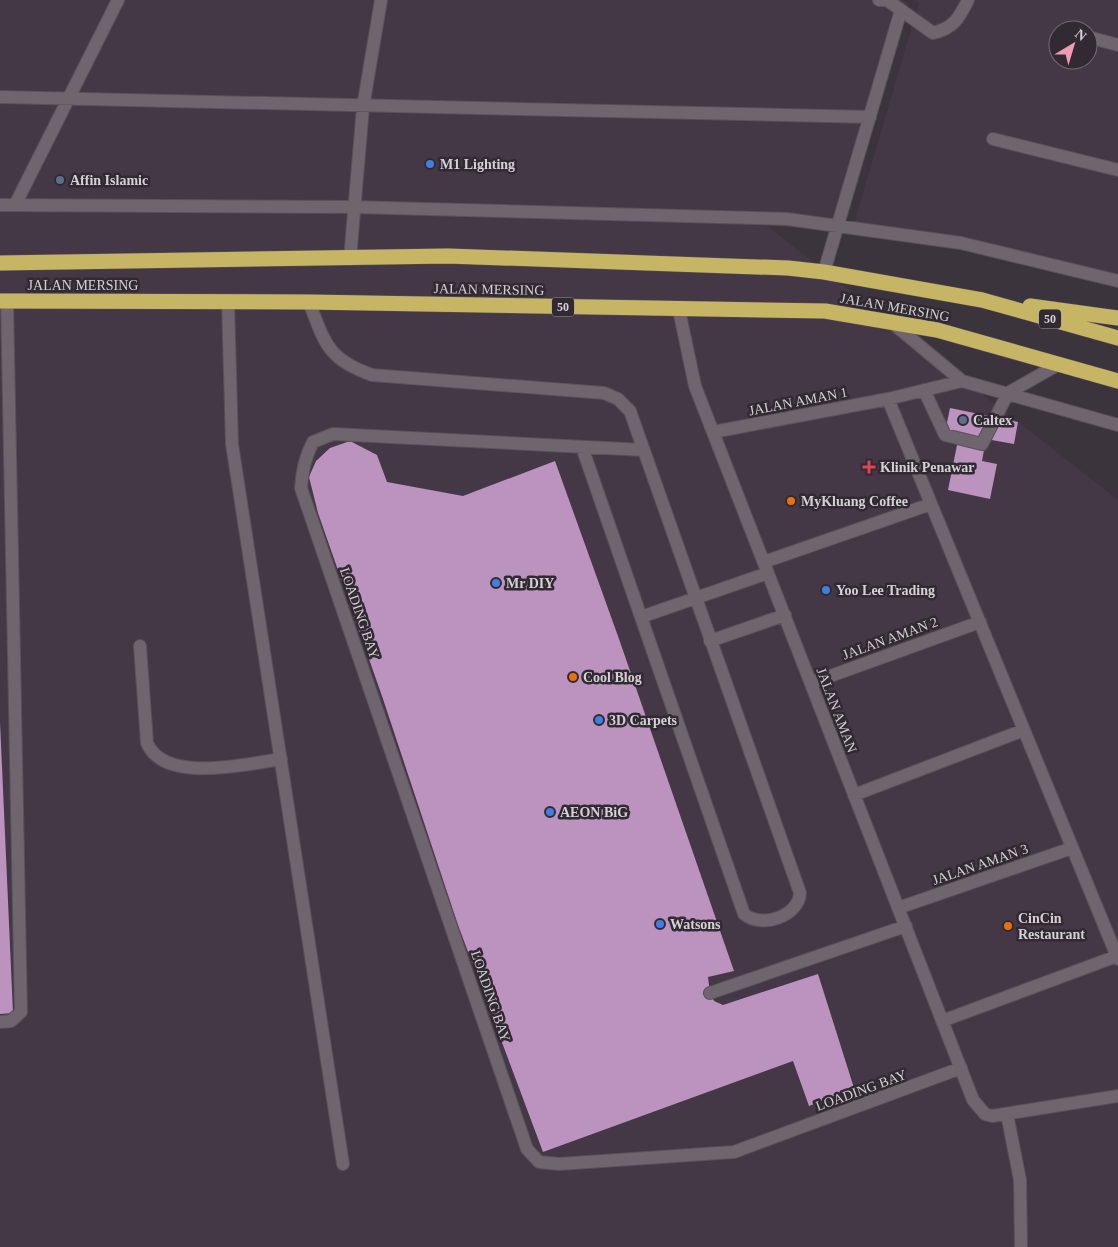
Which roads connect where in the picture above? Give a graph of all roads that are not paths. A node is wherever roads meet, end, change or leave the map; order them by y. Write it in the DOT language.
graph roads {
  1 [pos="118,0"];
  2 [pos="381,0"];
  3 [pos="879,0"];
  4 [pos="968,0"];
  5 [pos="901,10"];
  6 [pos="1098,40"];
  7 [pos="1118,45"];
  8 [pos="0,97"];
  9 [pos="70,97"];
  10 [pos="363,106"];
  11 [pos="870,117"];
  12 [pos="993,139"];
  13 [pos="1118,170"];
  14 [pos="0,205"];
  15 [pos="15,205"];
  16 [pos="353,207"];
  17 [pos="837,226"];
  18 [pos="350,259"];
  19 [pos="0,263"];
  20 [pos="824,272"];
  21 [pos="1118,281"];
  22 [pos="982,300"];
  23 [pos="3,301"];
  24 [pos="228,302"];
  25 [pos="309,302"];
  26 [pos="679,310"];
  27 [pos="1118,318"];
  28 [pos="890,321"];
  29 [pos="1118,338"];
  30 [pos="1059,364"];
  31 [pos="962,381"];
  32 [pos="1118,381"];
  33 [pos="924,390"];
  34 [pos="1008,394"];
  35 [pos="888,399"];
  36 [pos="1118,425"];
  37 [pos="5,429"];
  38 [pos="713,432"];
  39 [pos="582,447"];
  40 [pos="644,450"];
  41 [pos="931,504"];
  42 [pos="766,568"];
  43 [pos="694,598"];
  44 [pos="785,615"];
  45 [pos="641,616"];
  46 [pos="980,622"];
  47 [pos="710,641"];
  48 [pos="140,646"];
  49 [pos="811,683"];
  50 [pos="1024,730"];
  51 [pos="281,759"];
  52 [pos="854,795"];
  53 [pos="1072,848"];
  54 [pos="898,908"];
  55 [pos="906,926"];
  56 [pos="1117,957"];
  57 [pos="710,994"];
  58 [pos="942,1021"];
  59 [pos="0,1022"];
  60 [pos="961,1068"];
  61 [pos="1118,1096"];
  62 [pos="1007,1114"];
  63 [pos="343,1164"];
  64 [pos="1021,1247"];
  1 -- 9 [label="street"];
  2 -- 10 [label="street"];
  3 -- 5 [label="street"];
  4 -- 5 [label="street"];
  5 -- 11 [label="street"];
  6 -- 7 [label="street"];
  8 -- 9 [label="street"];
  9 -- 10 [label="street"];
  9 -- 15 [label="street"];
  10 -- 11 [label="street"];
  10 -- 16 [label="street"];
  11 -- 17 [label="street"];
  12 -- 13 [label="street"];
  14 -- 15 [label="street"];
  15 -- 16 [label="street"];
  16 -- 17 [label="street"];
  16 -- 18 [label="street"];
  17 -- 20 [label="street"];
  17 -- 21 [label="street"];
  18 -- 19 [label="highway, JALAN MERSING / 50"];
  18 -- 20 [label="highway, JALAN MERSING / 50"];
  20 -- 22 [label="highway, JALAN MERSING / 50"];
  22 -- 27 [label="highway"];
  22 -- 29 [label="highway, JALAN MERSING / 50"];
  23 -- 24 [label="highway, JALAN MERSING / 50"];
  23 -- 37 [label="street"];
  24 -- 25 [label="highway, JALAN MERSING / 50"];
  24 -- 51 [label="street"];
  25 -- 26 [label="highway, JALAN MERSING / 50"];
  25 -- 40 [label="street"];
  26 -- 28 [label="highway, JALAN MERSING / 50"];
  26 -- 38 [label="street, JALAN AMAN"];
  28 -- 30 [label="highway, JALAN MERSING / 50"];
  28 -- 31 [label="street"];
  30 -- 32 [label="highway, JALAN MERSING / 50"];
  30 -- 34 [label="street"];
  31 -- 33 [label="street, JALAN AMAN 1"];
  31 -- 34 [label="street"];
  33 -- 34 [label="street"];
  33 -- 35 [label="street, JALAN AMAN 1"];
  34 -- 36 [label="street"];
  35 -- 38 [label="street, JALAN AMAN 1"];
  35 -- 41 [label="street"];
  37 -- 59 [label="street"];
  38 -- 42 [label="street, JALAN AMAN"];
  39 -- 40 [label="street"];
  39 -- 45 [label="street"];
  39 -- 60 [label="street, LOADING BAY"];
  40 -- 43 [label="street"];
  41 -- 42 [label="street"];
  41 -- 46 [label="street"];
  42 -- 43 [label="street"];
  42 -- 44 [label="street, JALAN AMAN"];
  43 -- 45 [label="street"];
  43 -- 47 [label="street"];
  44 -- 47 [label="street"];
  44 -- 49 [label="street, JALAN AMAN"];
  45 -- 47 [label="street"];
  46 -- 49 [label="street, JALAN AMAN 2"];
  46 -- 50 [label="street"];
  48 -- 51 [label="street"];
  49 -- 52 [label="street, JALAN AMAN"];
  50 -- 52 [label="street"];
  50 -- 53 [label="street"];
  51 -- 63 [label="street"];
  52 -- 54 [label="street, JALAN AMAN"];
  53 -- 54 [label="street, JALAN AMAN 3"];
  53 -- 56 [label="street"];
  54 -- 55 [label="street, JALAN AMAN"];
  55 -- 57 [label="street"];
  55 -- 58 [label="street, JALAN AMAN"];
  56 -- 58 [label="street"];
  58 -- 60 [label="street, JALAN AMAN"];
  60 -- 62 [label="street, JALAN AMAN"];
  61 -- 62 [label="street"];
  62 -- 64 [label="street"];
}
